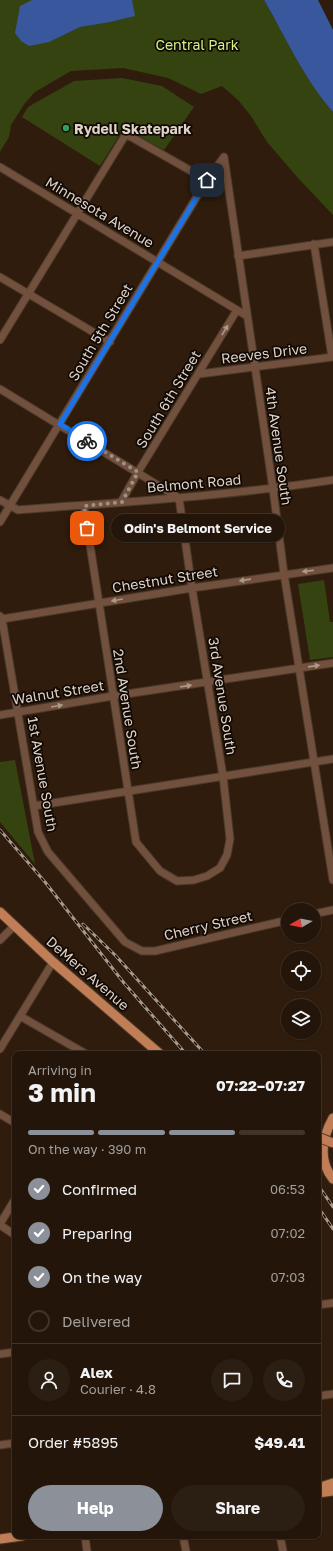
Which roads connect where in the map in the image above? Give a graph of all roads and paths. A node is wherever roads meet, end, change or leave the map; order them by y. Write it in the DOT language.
graph roads {
  1 [pos="224,157"];
  2 [pos="1,170"];
  3 [pos="207,180"];
  4 [pos="77,213"];
  5 [pos="333,242"];
  6 [pos="314,244"];
  7 [pos="238,256"];
  8 [pos="158,262"];
  9 [pos="0,277"];
  10 [pos="28,295"];
  11 [pos="237,310"];
  12 [pos="247,316"];
  13 [pos="0,340"];
  14 [pos="110,342"];
  15 [pos="332,357"];
  16 [pos="254,367"];
  17 [pos="198,374"];
  18 [pos="0,388"];
  19 [pos="60,424"];
  20 [pos="138,472"];
  21 [pos="333,480"];
  22 [pos="273,489"];
  23 [pos="179,498"];
  24 [pos="0,500"];
  25 [pos="122,502"];
  26 [pos="10,506"];
  27 [pos="84,506"];
  28 [pos="0,522"];
  29 [pos="333,568"];
  30 [pos="284,574"];
  31 [pos="192,588"];
  32 [pos="98,603"];
  33 [pos="1,617"];
  34 [pos="333,663"];
  35 [pos="299,668"];
  36 [pos="207,682"];
  37 [pos="113,696"];
  38 [pos="19,712"];
  39 [pos="0,715"];
  40 [pos="333,759"];
  41 [pos="313,762"];
  42 [pos="223,776"];
  43 [pos="128,790"];
  44 [pos="34,806"];
  45 [pos="194,880"];
  46 [pos="333,880"];
  47 [pos="333,910"];
  48 [pos="0,912"];
  49 [pos="321,913"];
  50 [pos="281,922"];
  51 [pos="14,926"];
  52 [pos="0,940"];
  53 [pos="134,948"];
  54 [pos="52,962"];
  55 [pos="20,1016"];
  56 [pos="0,1049"];
  57 [pos="81,1051"];
  58 [pos="157,1051"];
  59 [pos="0,1114"];
  60 [pos="333,1118"];
  61 [pos="12,1121"];
  62 [pos="321,1138"];
  63 [pos="333,1143"];
  64 [pos="333,1179"];
  65 [pos="12,1204"];
  66 [pos="0,1225"];
  67 [pos="12,1232"];
  68 [pos="333,1303"];
  69 [pos="321,1305"];
  70 [pos="12,1352"];
  71 [pos="0,1354"];
  72 [pos="333,1394"];
  73 [pos="321,1396"];
  74 [pos="12,1443"];
  75 [pos="0,1445"];
  76 [pos="333,1483"];
  77 [pos="321,1486"];
  78 [pos="333,1491"];
  79 [pos="321,1493"];
  80 [pos="12,1537"];
  81 [pos="0,1539"];
  82 [pos="85,1539"];
  83 [pos="184,1539"];
  84 [pos="281,1539"];
  85 [pos="87,1551"];
  86 [pos="186,1551"];
  87 [pos="283,1551"];
  1 -- 3 [label="street, South 5th Street"];
  1 -- 7 [label="street, 4th Avenue South"];
  2 -- 4 [label="street, Minnesota Avenue"];
  3 -- 4 [label="street"];
  3 -- 8 [label="street, South 5th Street"];
  4 -- 8 [label="street, Minnesota Avenue"];
  4 -- 10 [label="street"];
  5 -- 6 [label="street"];
  6 -- 7 [label="street"];
  6 -- 15 [label="street"];
  7 -- 12 [label="street, 4th Avenue South"];
  8 -- 11 [label="street, Minnesota Avenue"];
  8 -- 14 [label="street, South 5th Street"];
  9 -- 10 [label="street"];
  10 -- 13 [label="street"];
  10 -- 14 [label="street"];
  11 -- 12 [label="street, Minnesota Avenue"];
  17 -- 11 [label="street, South 6th Street, one-way"];
  12 -- 16 [label="street, 4th Avenue South"];
  14 -- 19 [label="street, South 5th Street"];
  15 -- 16 [label="street, Reeves Drive"];
  16 -- 17 [label="street, Reeves Drive"];
  16 -- 22 [label="street, 4th Avenue South"];
  17 -- 20 [label="street, South 6th Street"];
  18 -- 19 [label="street"];
  19 -- 20 [label="street"];
  19 -- 26 [label="street, South 5th Street"];
  20 -- 23 [label="street"];
  20 -- 25 [label="street, South 6th Street"];
  21 -- 22 [label="street, Belmont Road"];
  22 -- 23 [label="street, Belmont Road"];
  22 -- 30 [label="street, 4th Avenue South"];
  23 -- 25 [label="street, Belmont Road"];
  23 -- 31 [label="street, 3rd Avenue South"];
  24 -- 26 [label="street"];
  25 -- 27 [label="street, Belmont Road"];
  26 -- 27 [label="street, Belmont Road"];
  26 -- 28 [label="street, South 5th Street"];
  27 -- 32 [label="street, 2nd Avenue South"];
  29 -- 30 [label="street, Chestnut Street, one-way"];
  30 -- 31 [label="street, Chestnut Street, one-way"];
  30 -- 35 [label="street, 4th Avenue South"];
  31 -- 32 [label="street, Chestnut Street, one-way"];
  31 -- 36 [label="street, 3rd Avenue South"];
  32 -- 33 [label="street, Chestnut Street"];
  32 -- 37 [label="street, 2nd Avenue South"];
  33 -- 38 [label="street, 1st Avenue South"];
  35 -- 34 [label="street, Walnut Street, one-way"];
  35 -- 36 [label="street, Walnut Street"];
  35 -- 41 [label="street, 4th Avenue South"];
  37 -- 36 [label="street, Walnut Street, one-way"];
  36 -- 42 [label="street, 3rd Avenue South"];
  38 -- 37 [label="street, Walnut Street, one-way"];
  37 -- 43 [label="street, 2nd Avenue South"];
  38 -- 39 [label="street, Walnut Street"];
  38 -- 44 [label="street, 1st Avenue South"];
  40 -- 41 [label="street"];
  41 -- 42 [label="street"];
  41 -- 46 [label="street, 4th Avenue South"];
  42 -- 43 [label="street"];
  42 -- 45 [label="street, 3rd Avenue South"];
  43 -- 44 [label="street"];
  43 -- 45 [label="street, 2nd Avenue South"];
  44 -- 53 [label="street, 1st Avenue South"];
  47 -- 49 [label="street"];
  48 -- 51 [label="main road, DeMers Avenue"];
  50 -- 53 [label="street, Cherry Street"];
  51 -- 52 [label="street"];
  51 -- 54 [label="main road, DeMers Avenue"];
  54 -- 55 [label="street"];
  54 -- 58 [label="main road, DeMers Avenue"];
  55 -- 56 [label="street"];
  55 -- 57 [label="street"];
  59 -- 61 [label="street"];
  60 -- 64 [label="main road"];
  62 -- 63 [label="main road, bridge"];
  65 -- 66 [label="street"];
  66 -- 67 [label="street"];
  68 -- 69 [label="street"];
  70 -- 71 [label="street"];
  72 -- 73 [label="street"];
  74 -- 75 [label="street"];
  76 -- 77 [label="main road"];
  78 -- 79 [label="main road"];
  80 -- 81 [label="main road"];
  82 -- 85 [label="street"];
  83 -- 86 [label="street"];
  84 -- 87 [label="street"];
}
